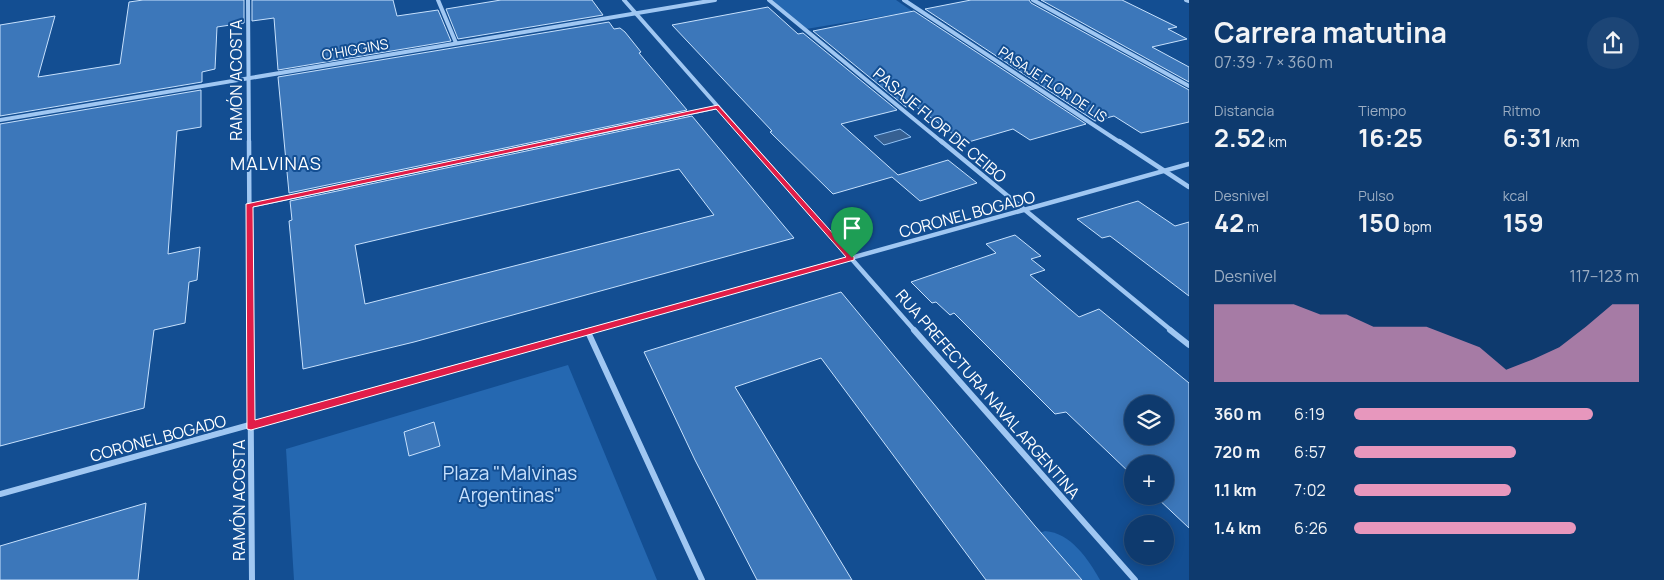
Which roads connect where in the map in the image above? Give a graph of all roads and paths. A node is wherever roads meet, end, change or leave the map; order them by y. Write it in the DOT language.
graph roads {
  1 [pos="248,0"];
  2 [pos="438,0"];
  3 [pos="624,0"];
  4 [pos="715,0"];
  5 [pos="769,0"];
  6 [pos="904,0"];
  7 [pos="1033,0"];
  8 [pos="636,13"];
  9 [pos="456,43"];
  10 [pos="248,78"];
  11 [pos="1189,86"];
  12 [pos="718,106"];
  13 [pos="0,120"];
  14 [pos="1189,164"];
  15 [pos="1165,171"];
  16 [pos="1189,187"];
  17 [pos="249,206"];
  18 [pos="1024,211"];
  19 [pos="852,258"];
  20 [pos="588,332"];
  21 [pos="1189,345"];
  22 [pos="251,426"];
  23 [pos="0,494"];
  24 [pos="252,580"];
  25 [pos="702,580"];
  26 [pos="1134,580"];
  1 -- 10 [label="street, RAMÓN ACOSTA"];
  2 -- 9 [label="street"];
  3 -- 8 [label="street, RUA PREFECTURA NAVAL ARGENTINA"];
  4 -- 8 [label="street, O'HIGGINS"];
  5 -- 18 [label="street, PASAJE FLOR DE CEIBO"];
  6 -- 15 [label="street, PASAJE FLOR DE LIS"];
  7 -- 11 [label="street"];
  8 -- 9 [label="street, O'HIGGINS"];
  8 -- 12 [label="street, RUA PREFECTURA NAVAL ARGENTINA"];
  9 -- 10 [label="street, O'HIGGINS"];
  10 -- 13 [label="street, O'HIGGINS"];
  10 -- 17 [label="street, RAMÓN ACOSTA"];
  12 -- 17 [label="street"];
  12 -- 19 [label="street, RUA PREFECTURA NAVAL ARGENTINA"];
  14 -- 15 [label="street, CORONEL BOGADO"];
  15 -- 16 [label="street, PASAJE FLOR DE LIS"];
  15 -- 18 [label="street, CORONEL BOGADO"];
  17 -- 22 [label="street, RAMÓN ACOSTA"];
  18 -- 19 [label="street, CORONEL BOGADO"];
  18 -- 21 [label="street, PASAJE FLOR DE CEIBO"];
  19 -- 20 [label="street, CORONEL BOGADO"];
  19 -- 26 [label="street, RUA PREFECTURA NAVAL ARGENTINA"];
  20 -- 22 [label="street, CORONEL BOGADO"];
  20 -- 25 [label="street"];
  22 -- 23 [label="street, CORONEL BOGADO"];
  22 -- 24 [label="street, RAMÓN ACOSTA"];
}
